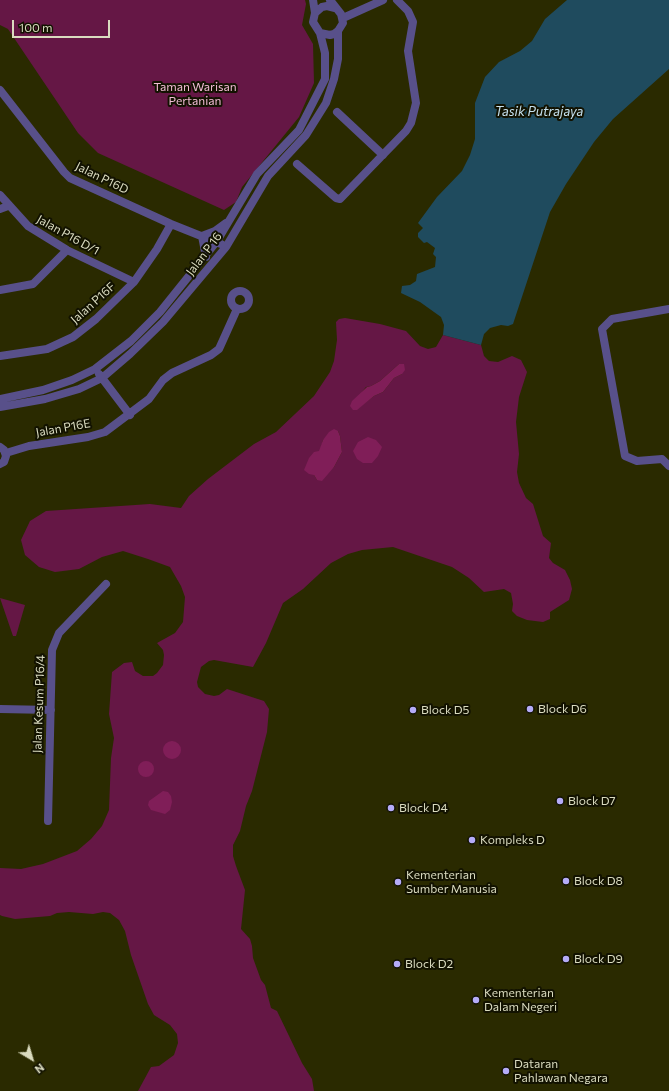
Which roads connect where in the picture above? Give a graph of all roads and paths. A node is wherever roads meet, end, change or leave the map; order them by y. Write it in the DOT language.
graph roads {
  1 [pos="313,0"];
  2 [pos="330,0"];
  3 [pos="383,0"];
  4 [pos="397,0"];
  5 [pos="336,8"];
  6 [pos="315,13"];
  7 [pos="343,18"];
  8 [pos="338,31"];
  9 [pos="320,33"];
  10 [pos="0,90"];
  11 [pos="337,112"];
  12 [pos="383,155"];
  13 [pos="297,164"];
  14 [pos="0,196"];
  15 [pos="4,207"];
  16 [pos="230,220"];
  17 [pos="171,224"];
  18 [pos="202,236"];
  19 [pos="217,241"];
  20 [pos="226,246"];
  21 [pos="67,250"];
  22 [pos="206,257"];
  23 [pos="134,282"];
  24 [pos="0,290"];
  25 [pos="238,309"];
  26 [pos="669,309"];
  27 [pos="0,356"];
  28 [pos="95,369"];
  29 [pos="102,378"];
  30 [pos="0,399"];
  31 [pos="0,407"];
  32 [pos="130,415"];
  33 [pos="3,450"];
  34 [pos="0,464"];
  35 [pos="669,466"];
  36 [pos="106,584"];
  37 [pos="0,709"];
  38 [pos="51,710"];
  39 [pos="48,821"];
  1 -- 6 [label="street, Jalan P 16"];
  2 -- 5 [label="street"];
  3 -- 7 [label="street"];
  4 -- 12 [label="street"];
  5 -- 6 [label="street"];
  5 -- 7 [label="street"];
  6 -- 9 [label="street, Jalan P 16"];
  7 -- 8 [label="street, Jalan P 16"];
  8 -- 9 [label="street"];
  8 -- 20 [label="street, Jalan P 16"];
  9 -- 16 [label="street, Jalan P 16"];
  10 -- 17 [label="street, Jalan P16D"];
  11 -- 12 [label="street"];
  12 -- 13 [label="street"];
  14 -- 15 [label="street, Jalan P16 D/1"];
  15 -- 21 [label="street, Jalan P16 D/1"];
  16 -- 18 [label="street"];
  16 -- 19 [label="street, Jalan P 16"];
  17 -- 18 [label="street, Jalan P16D"];
  17 -- 23 [label="street, Jalan P16F"];
  18 -- 19 [label="street, Jalan P16D"];
  18 -- 22 [label="street"];
  19 -- 20 [label="street, Jalan P16D"];
  19 -- 22 [label="street, Jalan P 16"];
  20 -- 29 [label="street, Jalan P 16"];
  21 -- 23 [label="street, Jalan P16 D/1"];
  21 -- 24 [label="street"];
  22 -- 28 [label="street, Jalan P 16"];
  23 -- 27 [label="street, Jalan P16F"];
  25 -- 32 [label="street, Jalan P16E"];
  26 -- 35 [label="street"];
  28 -- 29 [label="street"];
  28 -- 30 [label="street, Jalan P 16"];
  29 -- 31 [label="street, Jalan P 16"];
  29 -- 32 [label="street"];
  32 -- 33 [label="street, Jalan P16E"];
  33 -- 34 [label="street, Jalan P16E"];
  36 -- 38 [label="street, Jalan Kesum P16/4"];
  37 -- 38 [label="street"];
  38 -- 39 [label="street, Jalan Kesum P16/4"];
}
